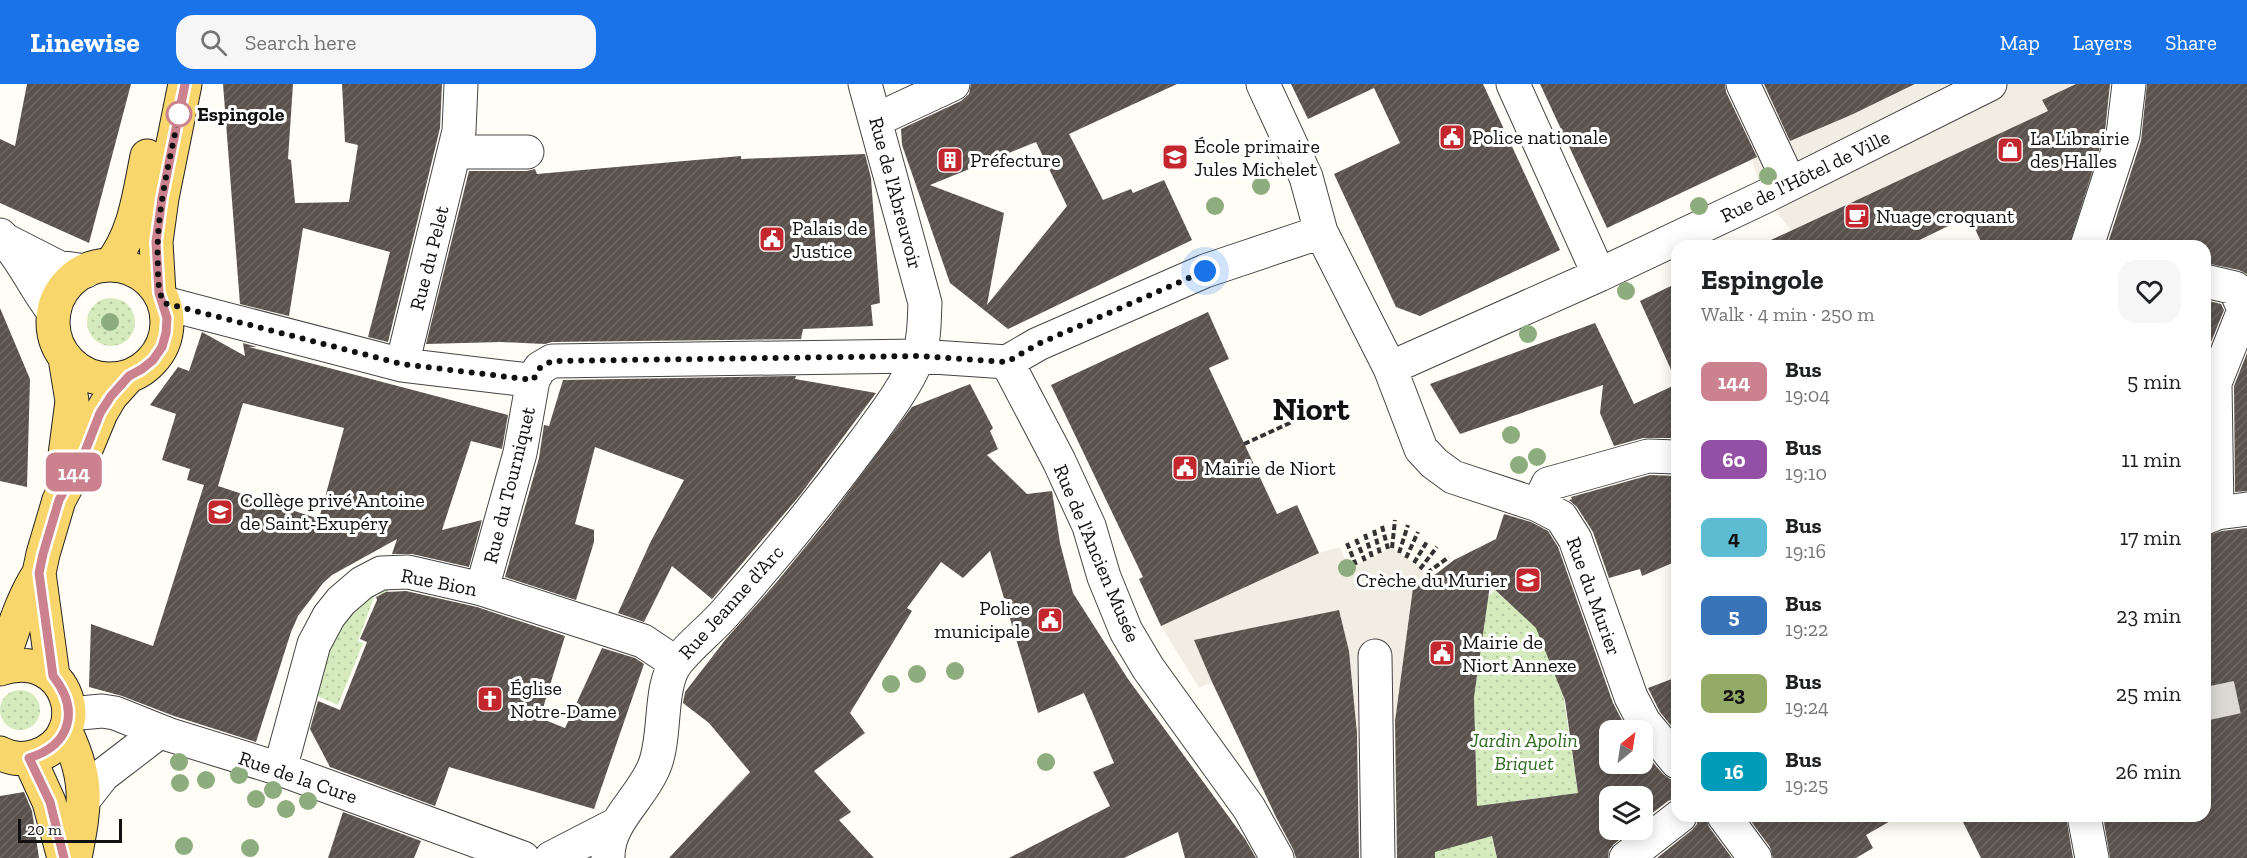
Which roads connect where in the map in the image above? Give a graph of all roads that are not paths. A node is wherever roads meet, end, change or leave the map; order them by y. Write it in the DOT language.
graph roads {
  1 [pos="162,84"];
  2 [pos="185,84"];
  3 [pos="462,84"];
  4 [pos="865,84"];
  5 [pos="953,84"];
  6 [pos="1263,84"];
  7 [pos="1513,84"];
  8 [pos="1743,84"];
  9 [pos="1990,84"];
  10 [pos="2129,84"];
  11 [pos="876,120"];
  12 [pos="454,152"];
  13 [pos="527,152"];
  14 [pos="1790,184"];
  15 [pos="1321,232"];
  16 [pos="3,238"];
  17 [pos="1672,240"];
  18 [pos="2089,240"];
  19 [pos="1671,241"];
  20 [pos="98,268"];
  21 [pos="1599,275"];
  22 [pos="2211,282"];
  23 [pos="161,298"];
  24 [pos="54,312"];
  25 [pos="918,356"];
  26 [pos="65,358"];
  27 [pos="1007,362"];
  28 [pos="402,364"];
  29 [pos="1389,368"];
  30 [pos="129,376"];
  31 [pos="533,380"];
  32 [pos="1671,457"];
  33 [pos="59,500"];
  34 [pos="1538,505"];
  35 [pos="2223,514"];
  36 [pos="39,573"];
  37 [pos="482,589"];
  38 [pos="1375,656"];
  39 [pos="676,663"];
  40 [pos="0,669"];
  41 [pos="53,676"];
  42 [pos="67,722"];
  43 [pos="159,732"];
  44 [pos="8,756"];
  45 [pos="1671,756"];
  46 [pos="280,769"];
  47 [pos="85,798"];
  48 [pos="1672,822"];
  49 [pos="1728,822"];
  50 [pos="2085,822"];
  51 [pos="617,824"];
  52 [pos="64,858"];
  53 [pos="75,858"];
  54 [pos="523,858"];
  55 [pos="551,858"];
  56 [pos="608,858"];
  57 [pos="1277,858"];
  58 [pos="1378,858"];
  59 [pos="1626,858"];
  60 [pos="1755,858"];
  61 [pos="2092,858"];
  1 -- 20 [label="main road"];
  2 -- 23 [label="main road"];
  3 -- 12 [label="street, Rue du Pelet"];
  4 -- 11 [label="street, Rue de l'Abreuvoir"];
  5 -- 11 [label="street"];
  6 -- 15 [label="street, Rue du Murier"];
  7 -- 21 [label="street"];
  8 -- 14 [label="street"];
  9 -- 14 [label="street, Rue de l'Hôtel de Ville"];
  10 -- 18 [label="street"];
  11 -- 25 [label="street, Rue de l'Abreuvoir"];
  12 -- 13 [label="street"];
  12 -- 28 [label="street, Rue du Pelet"];
  14 -- 17 [label="street, Rue de l'Hôtel de Ville"];
  15 -- 27 [label="street"];
  15 -- 29 [label="street, Rue du Murier"];
  16 -- 20 [label="street"];
  16 -- 24 [label="street"];
  19 -- 21 [label="street, Rue de l'Hôtel de Ville"];
  20 -- 23 [label="main road"];
  20 -- 24 [label="main road"];
  21 -- 29 [label="street, Rue de l'Hôtel de Ville"];
  22 -- 35 [label="street"];
  23 -- 28 [label="street"];
  23 -- 30 [label="main road"];
  24 -- 26 [label="main road"];
  25 -- 27 [label="street"];
  25 -- 31 [label="street"];
  25 -- 39 [label="street, Rue Jeanne d'Arc"];
  26 -- 30 [label="main road"];
  26 -- 33 [label="main road"];
  27 -- 57 [label="street, Rue de l'Ancien Musée"];
  28 -- 31 [label="street"];
  29 -- 34 [label="street, Rue du Murier"];
  30 -- 33 [label="main road"];
  31 -- 37 [label="street, Rue du Tourniquet"];
  32 -- 34 [label="street"];
  33 -- 36 [label="main road"];
  34 -- 45 [label="street, Rue du Murier"];
  36 -- 40 [label="main road"];
  36 -- 41 [label="main road"];
  37 -- 39 [label="street, Rue Bion"];
  37 -- 46 [label="street, Rue Bion"];
  38 -- 58 [label="street"];
  39 -- 51 [label="street, Rue Jeanne d'Arc"];
  40 -- 41 [label="main road"];
  41 -- 42 [label="main road"];
  42 -- 43 [label="street, Rue de la Cure"];
  42 -- 44 [label="main road"];
  42 -- 47 [label="main road"];
  43 -- 46 [label="street, Rue de la Cure"];
  43 -- 47 [label="street"];
  44 -- 52 [label="main road"];
  46 -- 54 [label="street, Rue de la Cure"];
  47 -- 53 [label="main road"];
  48 -- 59 [label="street"];
  49 -- 60 [label="street"];
  50 -- 61 [label="street"];
  51 -- 55 [label="street"];
  51 -- 56 [label="street"];
}
